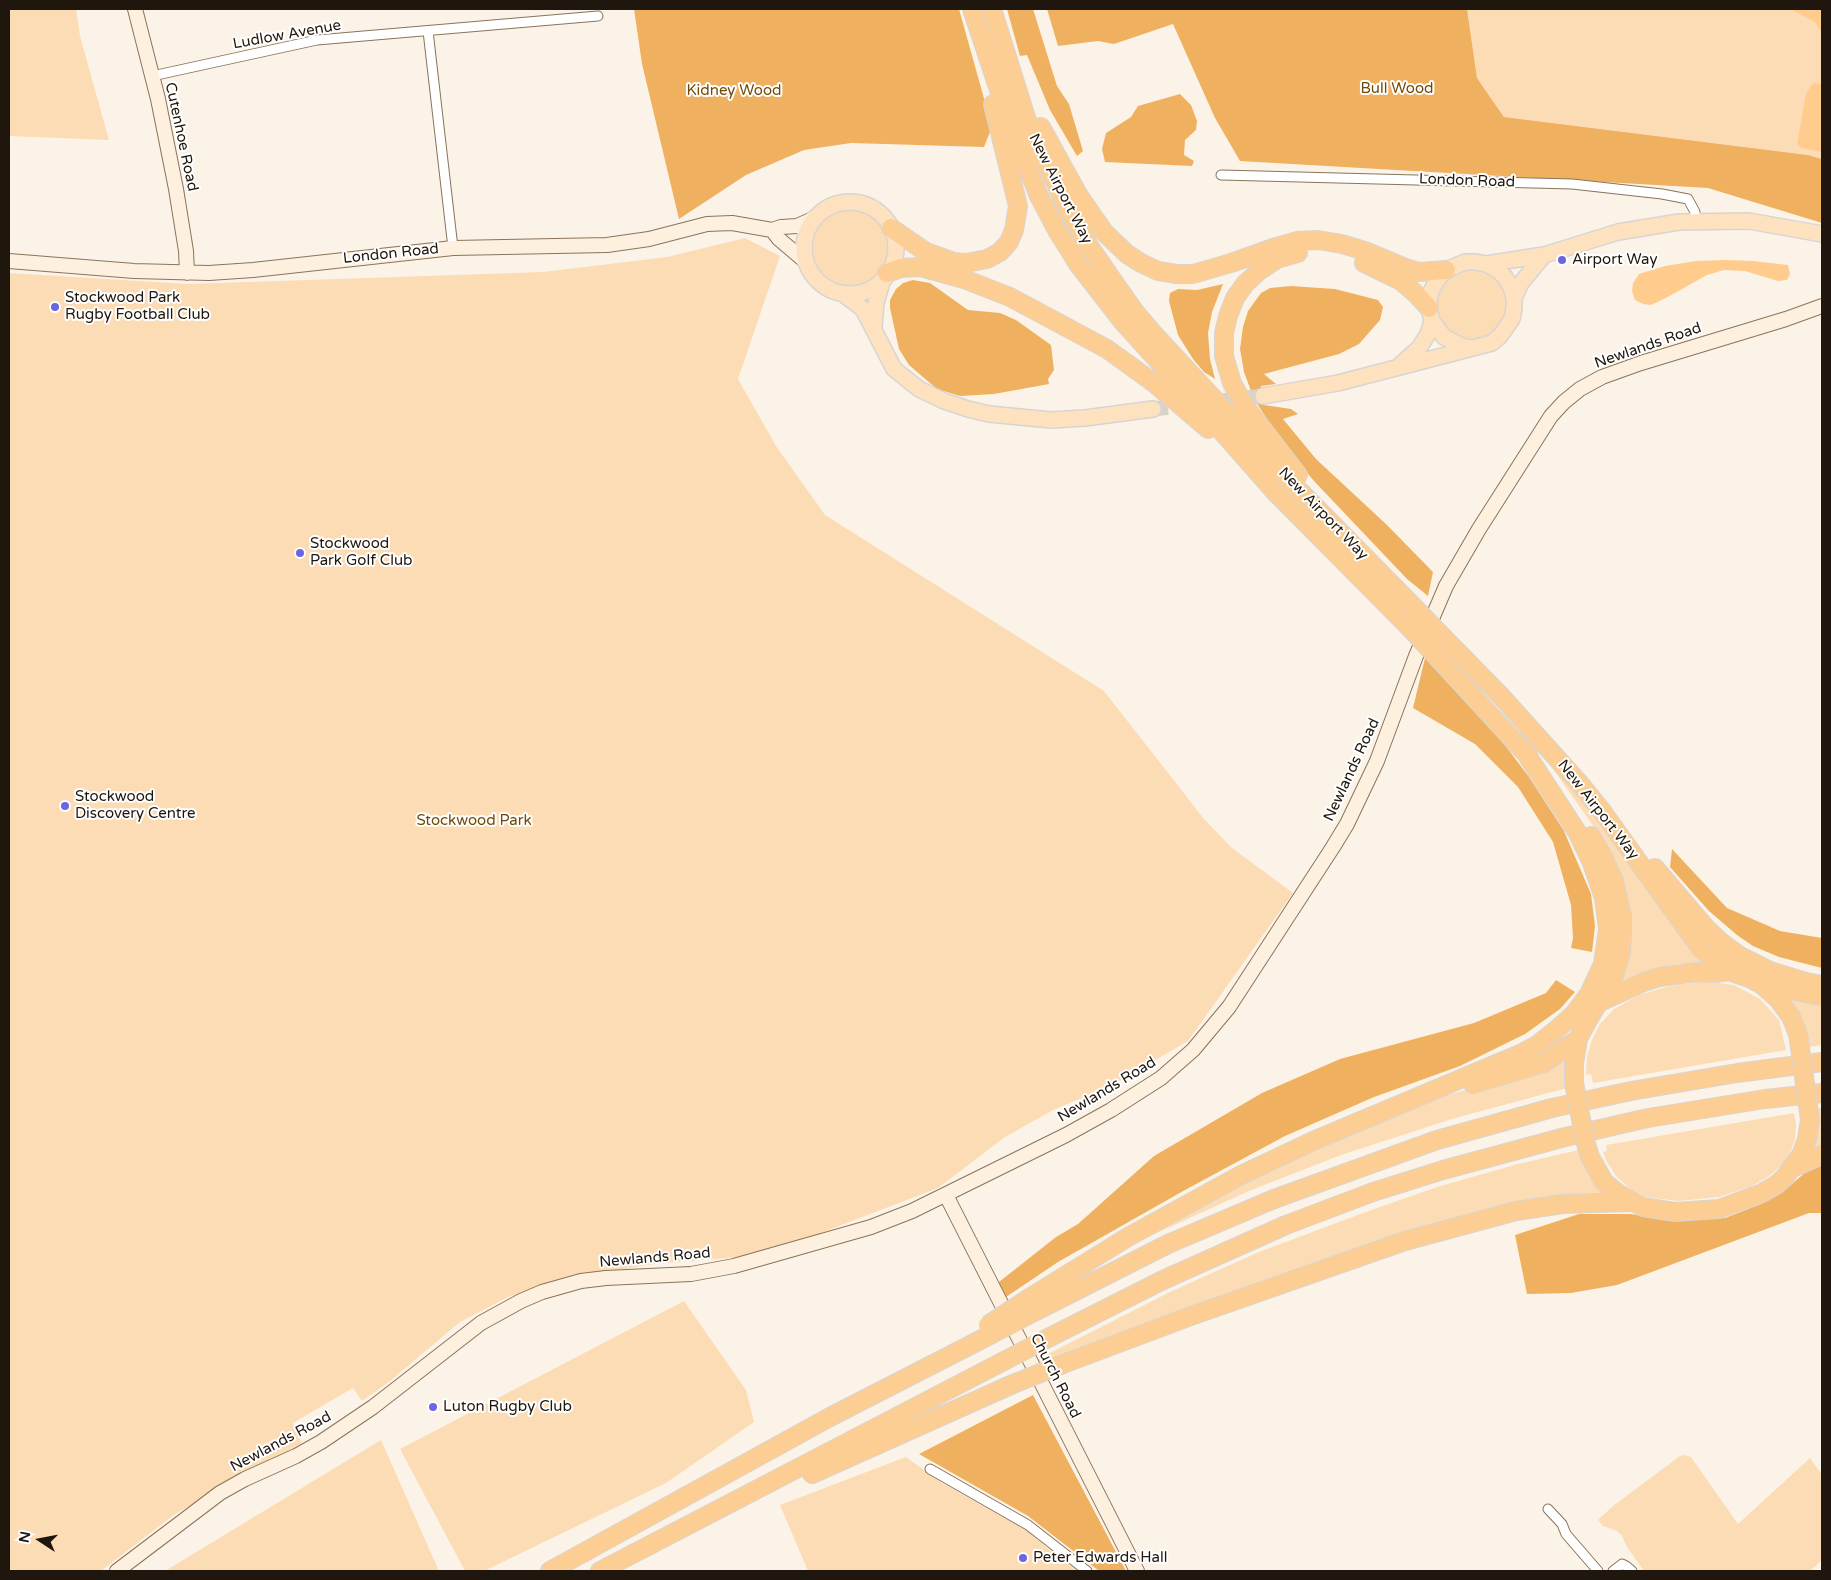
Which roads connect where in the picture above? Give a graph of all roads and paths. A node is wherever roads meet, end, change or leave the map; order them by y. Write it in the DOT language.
graph roads {
  1 [pos="135,9"];
  2 [pos="992,9"];
  3 [pos="974,12"];
  4 [pos="598,16"];
  5 [pos="428,31"];
  6 [pos="1011,71"];
  7 [pos="152,76"];
  8 [pos="1220,175"];
  9 [pos="813,219"];
  10 [pos="1695,222"];
  11 [pos="891,228"];
  12 [pos="772,230"];
  13 [pos="1822,234"];
  14 [pos="453,248"];
  15 [pos="1544,255"];
  16 [pos="9,262"];
  17 [pos="806,262"];
  18 [pos="1486,264"];
  19 [pos="1446,270"];
  20 [pos="187,273"];
  21 [pos="885,276"];
  22 [pos="842,293"];
  23 [pos="1514,298"];
  24 [pos="1822,306"];
  25 [pos="1430,315"];
  26 [pos="874,327"];
  27 [pos="1472,348"];
  28 [pos="1398,366"];
  29 [pos="1263,396"];
  30 [pos="1154,409"];
  31 [pos="1245,459"];
  32 [pos="1349,541"];
  33 [pos="1523,749"];
  34 [pos="1602,811"];
  35 [pos="1728,971"];
  36 [pos="1761,984"];
  37 [pos="1822,985"];
  38 [pos="1822,996"];
  39 [pos="1598,1004"];
  40 [pos="1578,1039"];
  41 [pos="1822,1062"];
  42 [pos="1822,1093"];
  43 [pos="1400,1105"];
  44 [pos="1822,1155"];
  45 [pos="1792,1169"];
  46 [pos="946,1195"];
  47 [pos="1632,1202"];
  48 [pos="1034,1304"];
  49 [pos="930,1469"];
  50 [pos="1548,1509"];
  51 [pos="1628,1568"];
  52 [pos="117,1571"];
  53 [pos="550,1571"];
  54 [pos="600,1571"];
  55 [pos="613,1571"];
  56 [pos="1088,1571"];
  57 [pos="1137,1571"];
  58 [pos="1598,1571"];
  59 [pos="1612,1571"];
  1 -- 7 [label="street, Cutenhoe Road"];
  2 -- 6 [label="highway, New Airport Way"];
  3 -- 11 [label="highway"];
  3 -- 31 [label="highway, New Airport Way"];
  4 -- 5 [label="street, Ludlow Avenue"];
  5 -- 7 [label="street, Ludlow Avenue"];
  5 -- 14 [label="street"];
  6 -- 19 [label="highway"];
  6 -- 32 [label="highway, New Airport Way"];
  7 -- 20 [label="street, Cutenhoe Road"];
  8 -- 10 [label="street, London Road"];
  9 -- 11 [label="main road"];
  9 -- 12 [label="street, London Road"];
  9 -- 17 [label="main road"];
  10 -- 13 [label="main road"];
  10 -- 15 [label="main road"];
  11 -- 21 [label="main road"];
  12 -- 14 [label="street, London Road"];
  12 -- 17 [label="street"];
  14 -- 20 [label="street, London Road"];
  15 -- 18 [label="main road"];
  15 -- 23 [label="main road"];
  16 -- 20 [label="street, London Road"];
  17 -- 22 [label="main road"];
  18 -- 19 [label="main road"];
  18 -- 23 [label="main road"];
  19 -- 25 [label="main road"];
  21 -- 22 [label="main road"];
  21 -- 26 [label="main road"];
  21 -- 31 [label="highway"];
  22 -- 26 [label="main road"];
  23 -- 27 [label="main road"];
  24 -- 46 [label="street, Newlands Road"];
  25 -- 27 [label="main road"];
  25 -- 28 [label="main road"];
  25 -- 32 [label="highway"];
  26 -- 30 [label="main road"];
  27 -- 28 [label="main road"];
  28 -- 29 [label="main road"];
  31 -- 33 [label="highway, New Airport Way, bridge"];
  32 -- 34 [label="highway, New Airport Way, bridge"];
  33 -- 39 [label="highway, New Airport Way"];
  33 -- 43 [label="highway"];
  34 -- 35 [label="highway, New Airport Way"];
  34 -- 37 [label="highway"];
  35 -- 36 [label="highway"];
  35 -- 39 [label="highway"];
  36 -- 38 [label="highway"];
  36 -- 45 [label="highway, bridge"];
  39 -- 40 [label="highway, New Airport Way"];
  40 -- 43 [label="highway"];
  40 -- 47 [label="highway, bridge"];
  41 -- 48 [label="highway"];
  42 -- 54 [label="highway, bridge"];
  43 -- 48 [label="highway"];
  44 -- 45 [label="highway"];
  45 -- 47 [label="highway"];
  46 -- 52 [label="street, Newlands Road"];
  46 -- 57 [label="street, Church Road"];
  47 -- 55 [label="highway, bridge"];
  48 -- 53 [label="highway, bridge"];
  49 -- 56 [label="street"];
  50 -- 58 [label="street"];
  51 -- 59 [label="street"];
}
